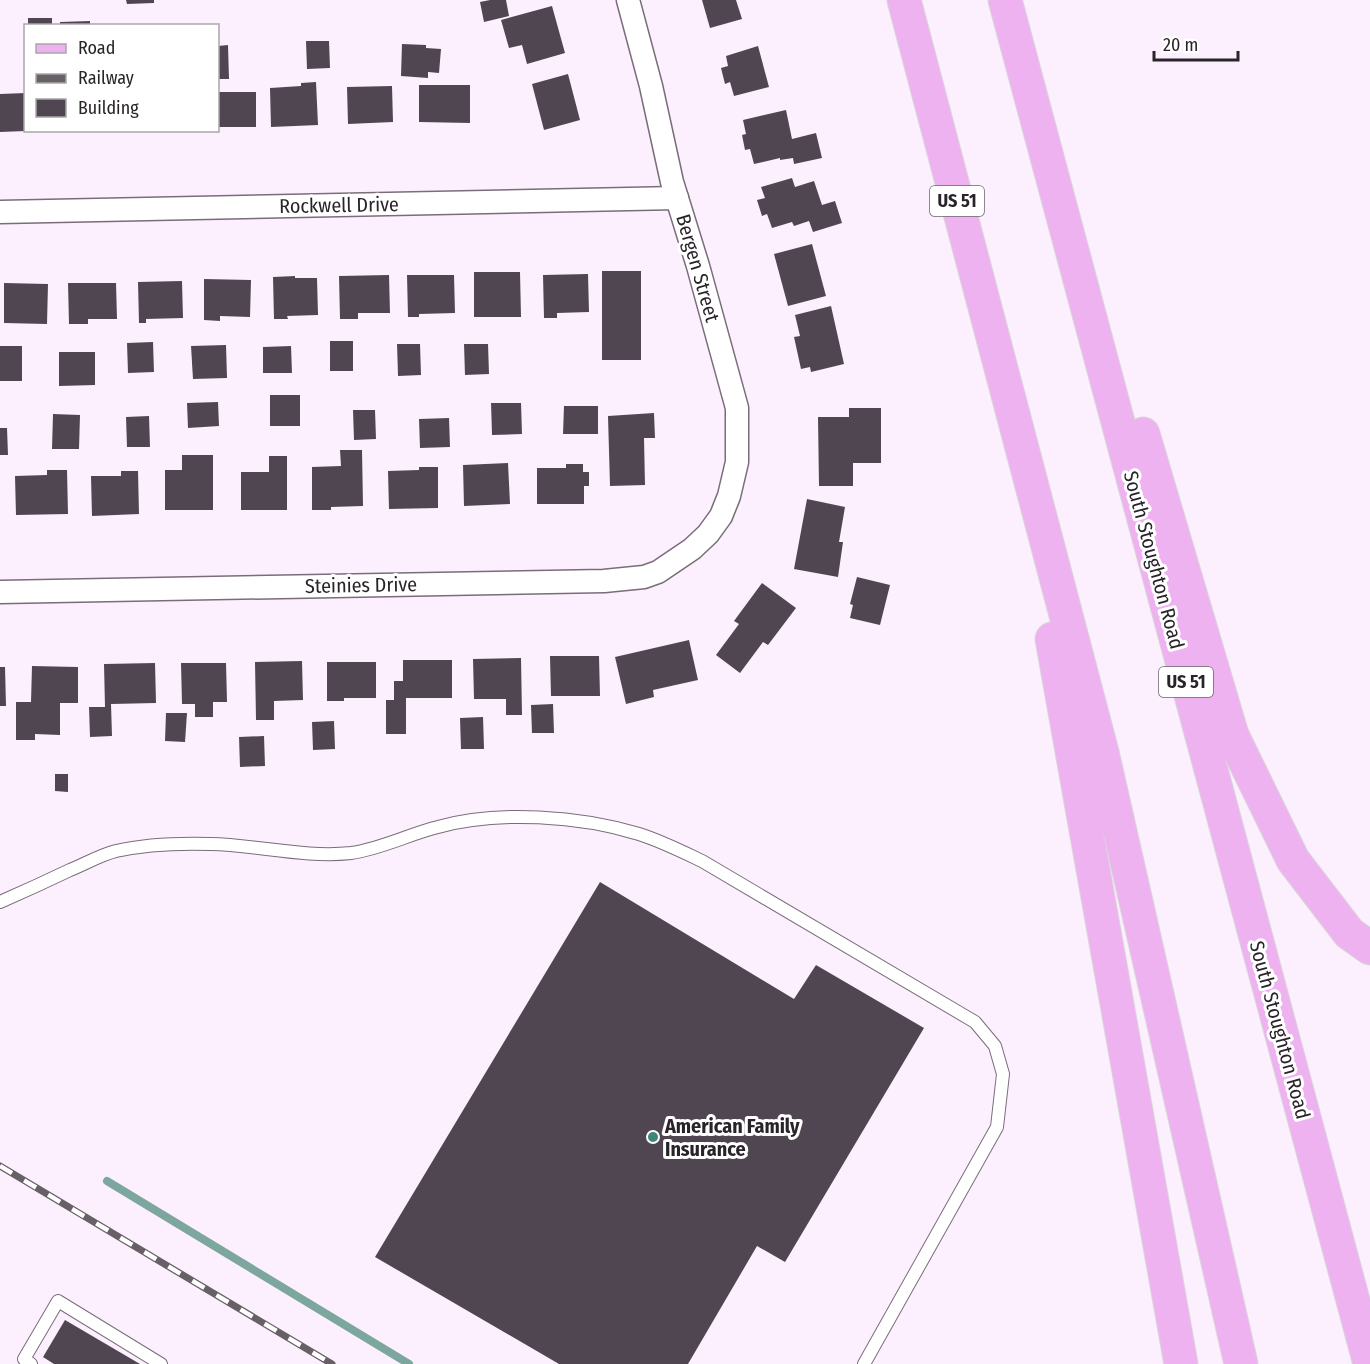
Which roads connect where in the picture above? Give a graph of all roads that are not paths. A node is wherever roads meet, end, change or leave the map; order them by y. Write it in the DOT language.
graph roads {
  1 [pos="628,0"];
  2 [pos="904,0"];
  3 [pos="1005,0"];
  4 [pos="1012,0"];
  5 [pos="677,198"];
  6 [pos="0,212"];
  7 [pos="1010,401"];
  8 [pos="708,534"];
  9 [pos="0,592"];
  10 [pos="0,902"];
  11 [pos="1370,948"];
  12 [pos="31,1364"];
  13 [pos="161,1364"];
  14 [pos="864,1364"];
  15 [pos="1181,1364"];
  16 [pos="1242,1364"];
  17 [pos="1370,1364"];
  1 -- 5 [label="street, Bergen Street"];
  2 -- 7 [label="main road, US 51"];
  3 -- 17 [label="main road, South Stoughton Road / US 51"];
  4 -- 11 [label="main road"];
  5 -- 6 [label="street, Rockwell Drive"];
  5 -- 8 [label="street, Bergen Street"];
  7 -- 15 [label="main road"];
  7 -- 16 [label="main road, US 51"];
  8 -- 9 [label="street, Steinies Drive"];
  10 -- 14 [label="lane"];
  12 -- 13 [label="lane"];
}
